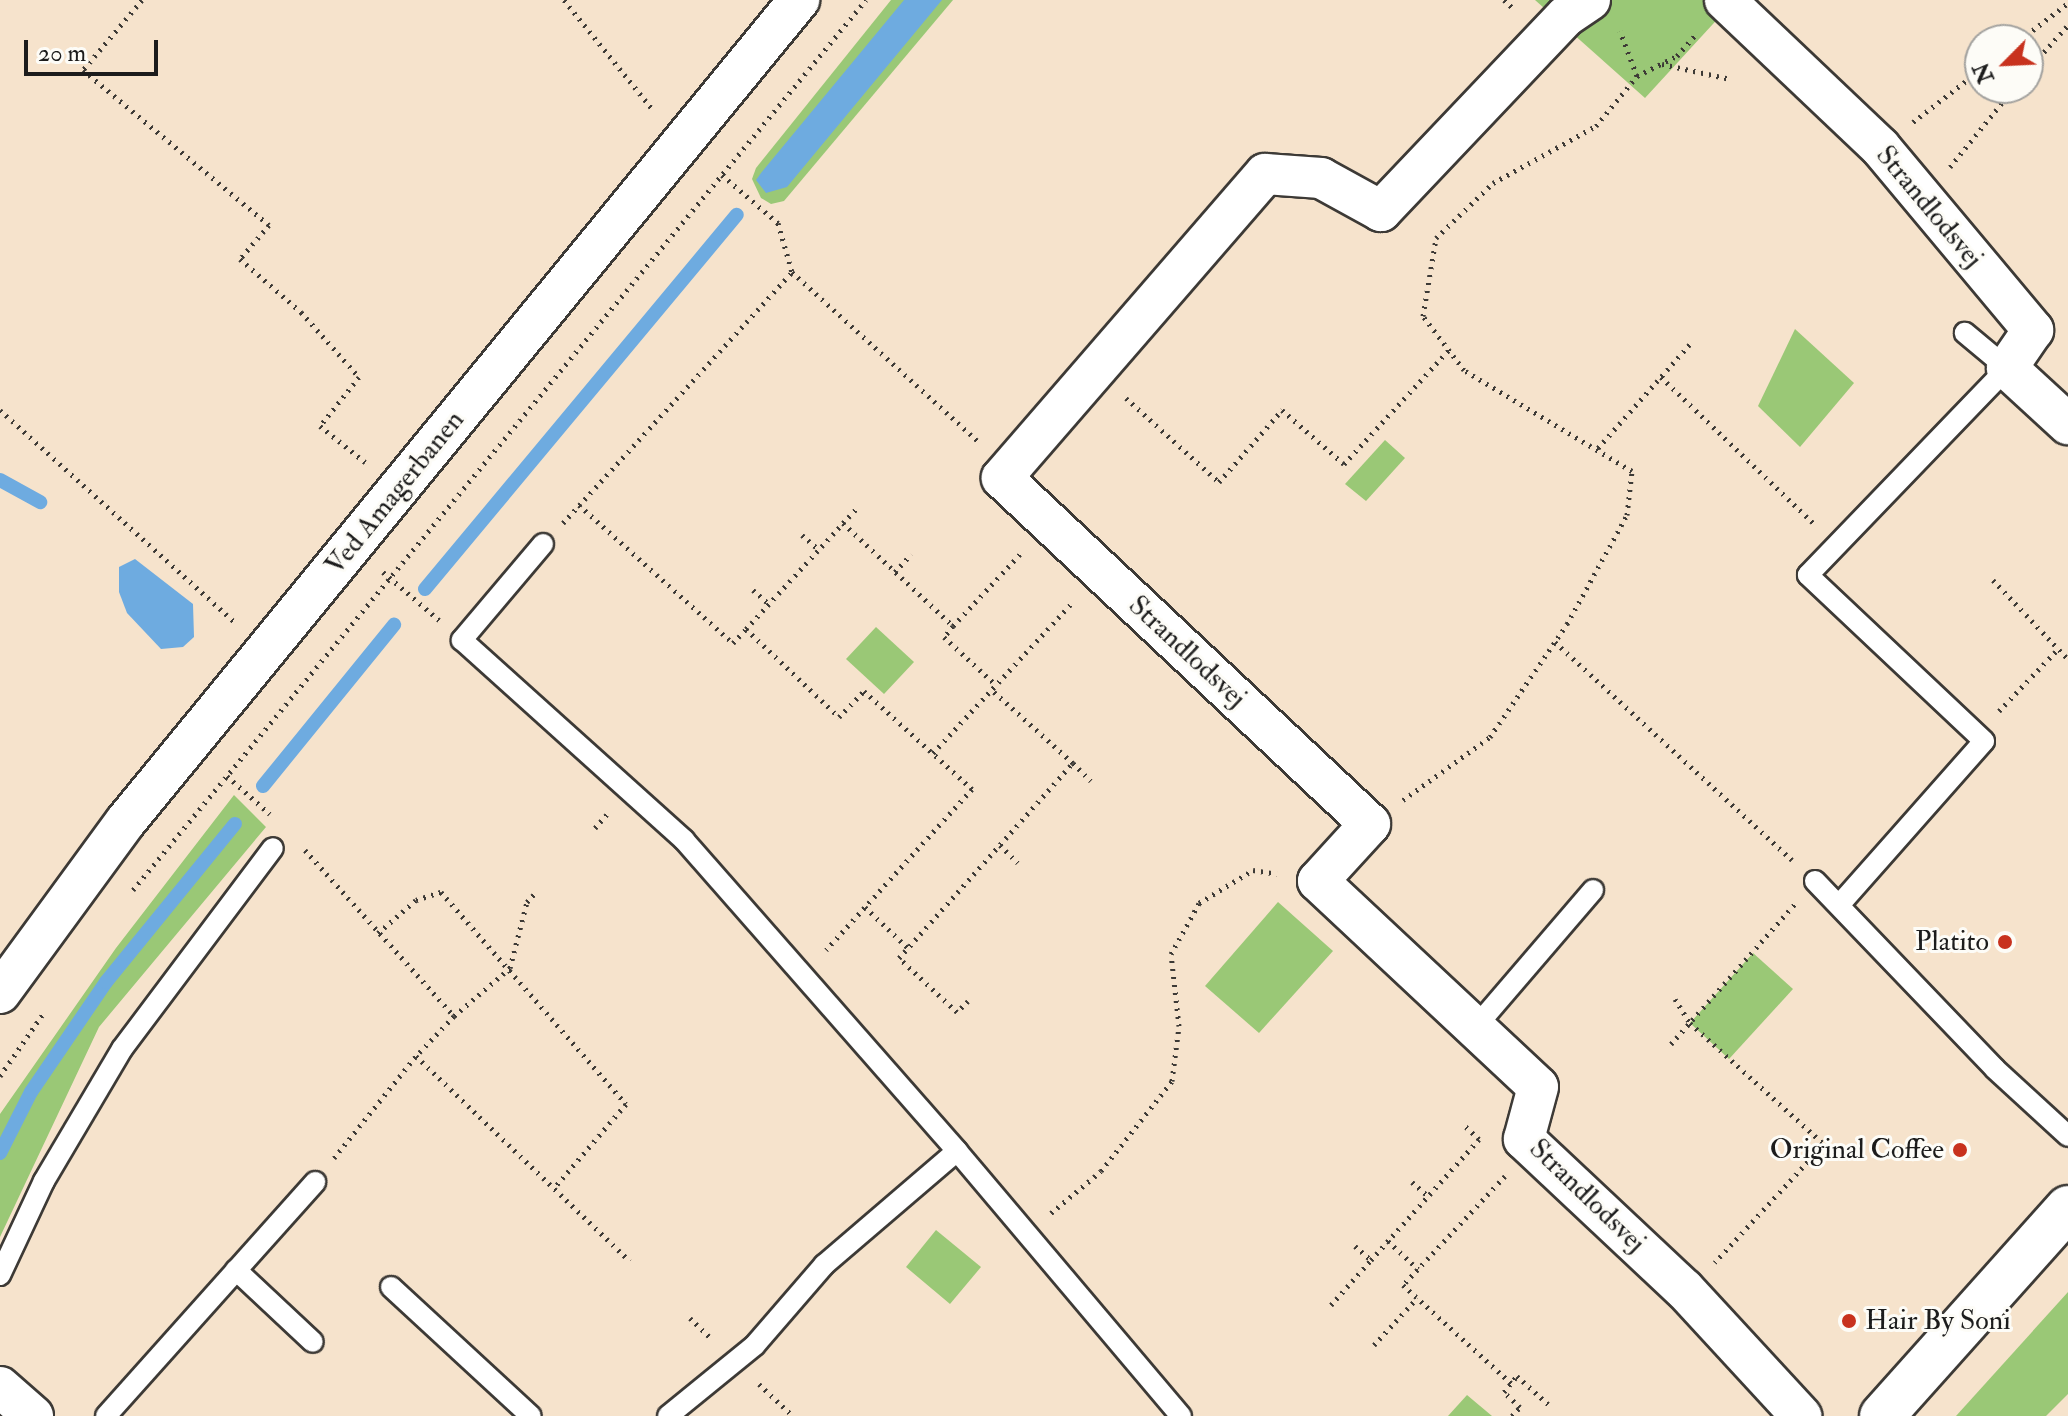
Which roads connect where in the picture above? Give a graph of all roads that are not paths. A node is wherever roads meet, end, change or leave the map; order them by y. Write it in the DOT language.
graph roads {
  1 [pos="799,0"];
  2 [pos="1725,0"];
  3 [pos="1604,13"];
  4 [pos="1965,333"];
  5 [pos="2007,368"];
  6 [pos="2068,424"];
  7 [pos="543,544"];
  8 [pos="273,848"];
  9 [pos="1815,881"];
  10 [pos="1593,890"];
  11 [pos="1840,904"];
  12 [pos="0,993"];
  13 [pos="1474,1029"];
  14 [pos="2068,1136"];
  15 [pos="957,1151"];
  16 [pos="315,1182"];
  17 [pos="2068,1208"];
  18 [pos="236,1270"];
  19 [pos="0,1275"];
  20 [pos="391,1287"];
  21 [pos="313,1342"];
  22 [pos="0,1387"];
  23 [pos="33,1416"];
  24 [pos="106,1416"];
  25 [pos="531,1416"];
  26 [pos="668,1416"];
  27 [pos="1181,1416"];
  28 [pos="1801,1416"];
  29 [pos="1882,1416"];
  1 -- 12 [label="street, Ved Amagerbanen"];
  2 -- 5 [label="street, Strandlodsvej"];
  3 -- 13 [label="street, Strandlodsvej"];
  4 -- 5 [label="lane"];
  5 -- 6 [label="street"];
  5 -- 11 [label="lane"];
  7 -- 15 [label="lane"];
  8 -- 19 [label="lane"];
  9 -- 11 [label="lane"];
  10 -- 13 [label="lane"];
  11 -- 14 [label="lane"];
  13 -- 28 [label="street, Strandlodsvej"];
  15 -- 26 [label="lane"];
  15 -- 27 [label="lane"];
  16 -- 18 [label="lane"];
  17 -- 29 [label="street"];
  18 -- 21 [label="lane"];
  18 -- 24 [label="lane"];
  20 -- 25 [label="lane"];
  22 -- 23 [label="street"];
}
